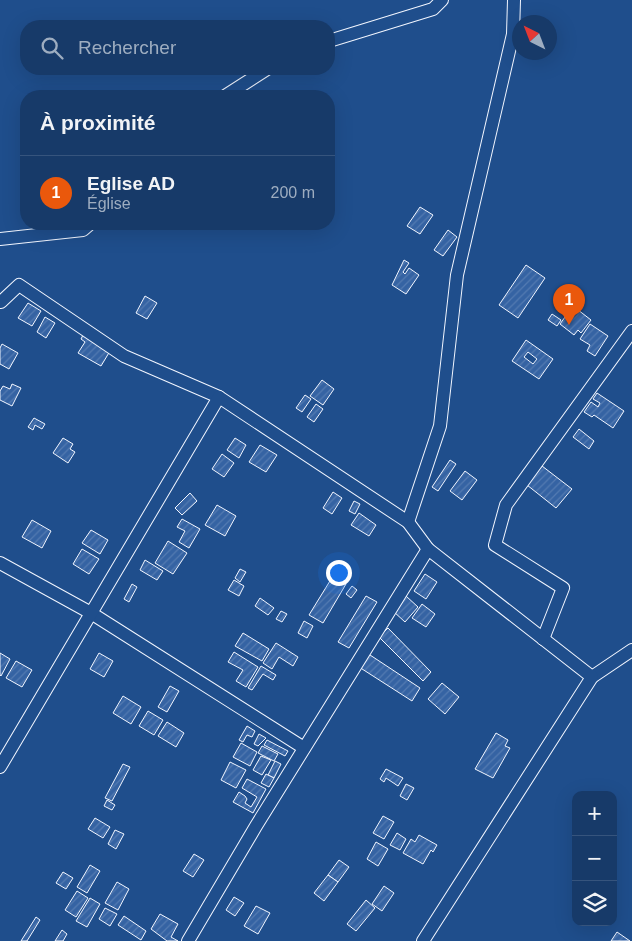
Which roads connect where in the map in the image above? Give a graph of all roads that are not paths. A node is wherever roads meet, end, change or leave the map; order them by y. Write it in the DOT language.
graph roads {
  1 [pos="442,0"];
  2 [pos="514,0"];
  3 [pos="335,39"];
  4 [pos="258,75"];
  5 [pos="234,90"];
  6 [pos="83,230"];
  7 [pos="0,239"];
  8 [pos="0,302"];
  9 [pos="632,331"];
  10 [pos="219,397"];
  11 [pos="408,522"];
  12 [pos="428,549"];
  13 [pos="0,563"];
  14 [pos="91,613"];
  15 [pos="543,639"];
  16 [pos="632,650"];
  17 [pos="592,677"];
  18 [pos="304,748"];
  19 [pos="0,767"];
  20 [pos="188,941"];
  21 [pos="423,941"];
  1 -- 3 [label="street"];
  2 -- 11 [label="street"];
  4 -- 5 [label="street"];
  6 -- 7 [label="street"];
  8 -- 10 [label="street"];
  9 -- 15 [label="street"];
  10 -- 11 [label="street"];
  10 -- 14 [label="street"];
  11 -- 12 [label="street"];
  12 -- 15 [label="street"];
  12 -- 18 [label="street"];
  13 -- 14 [label="street"];
  14 -- 18 [label="street"];
  14 -- 19 [label="street"];
  15 -- 17 [label="street"];
  16 -- 17 [label="street"];
  17 -- 21 [label="street"];
  18 -- 20 [label="street"];
}
